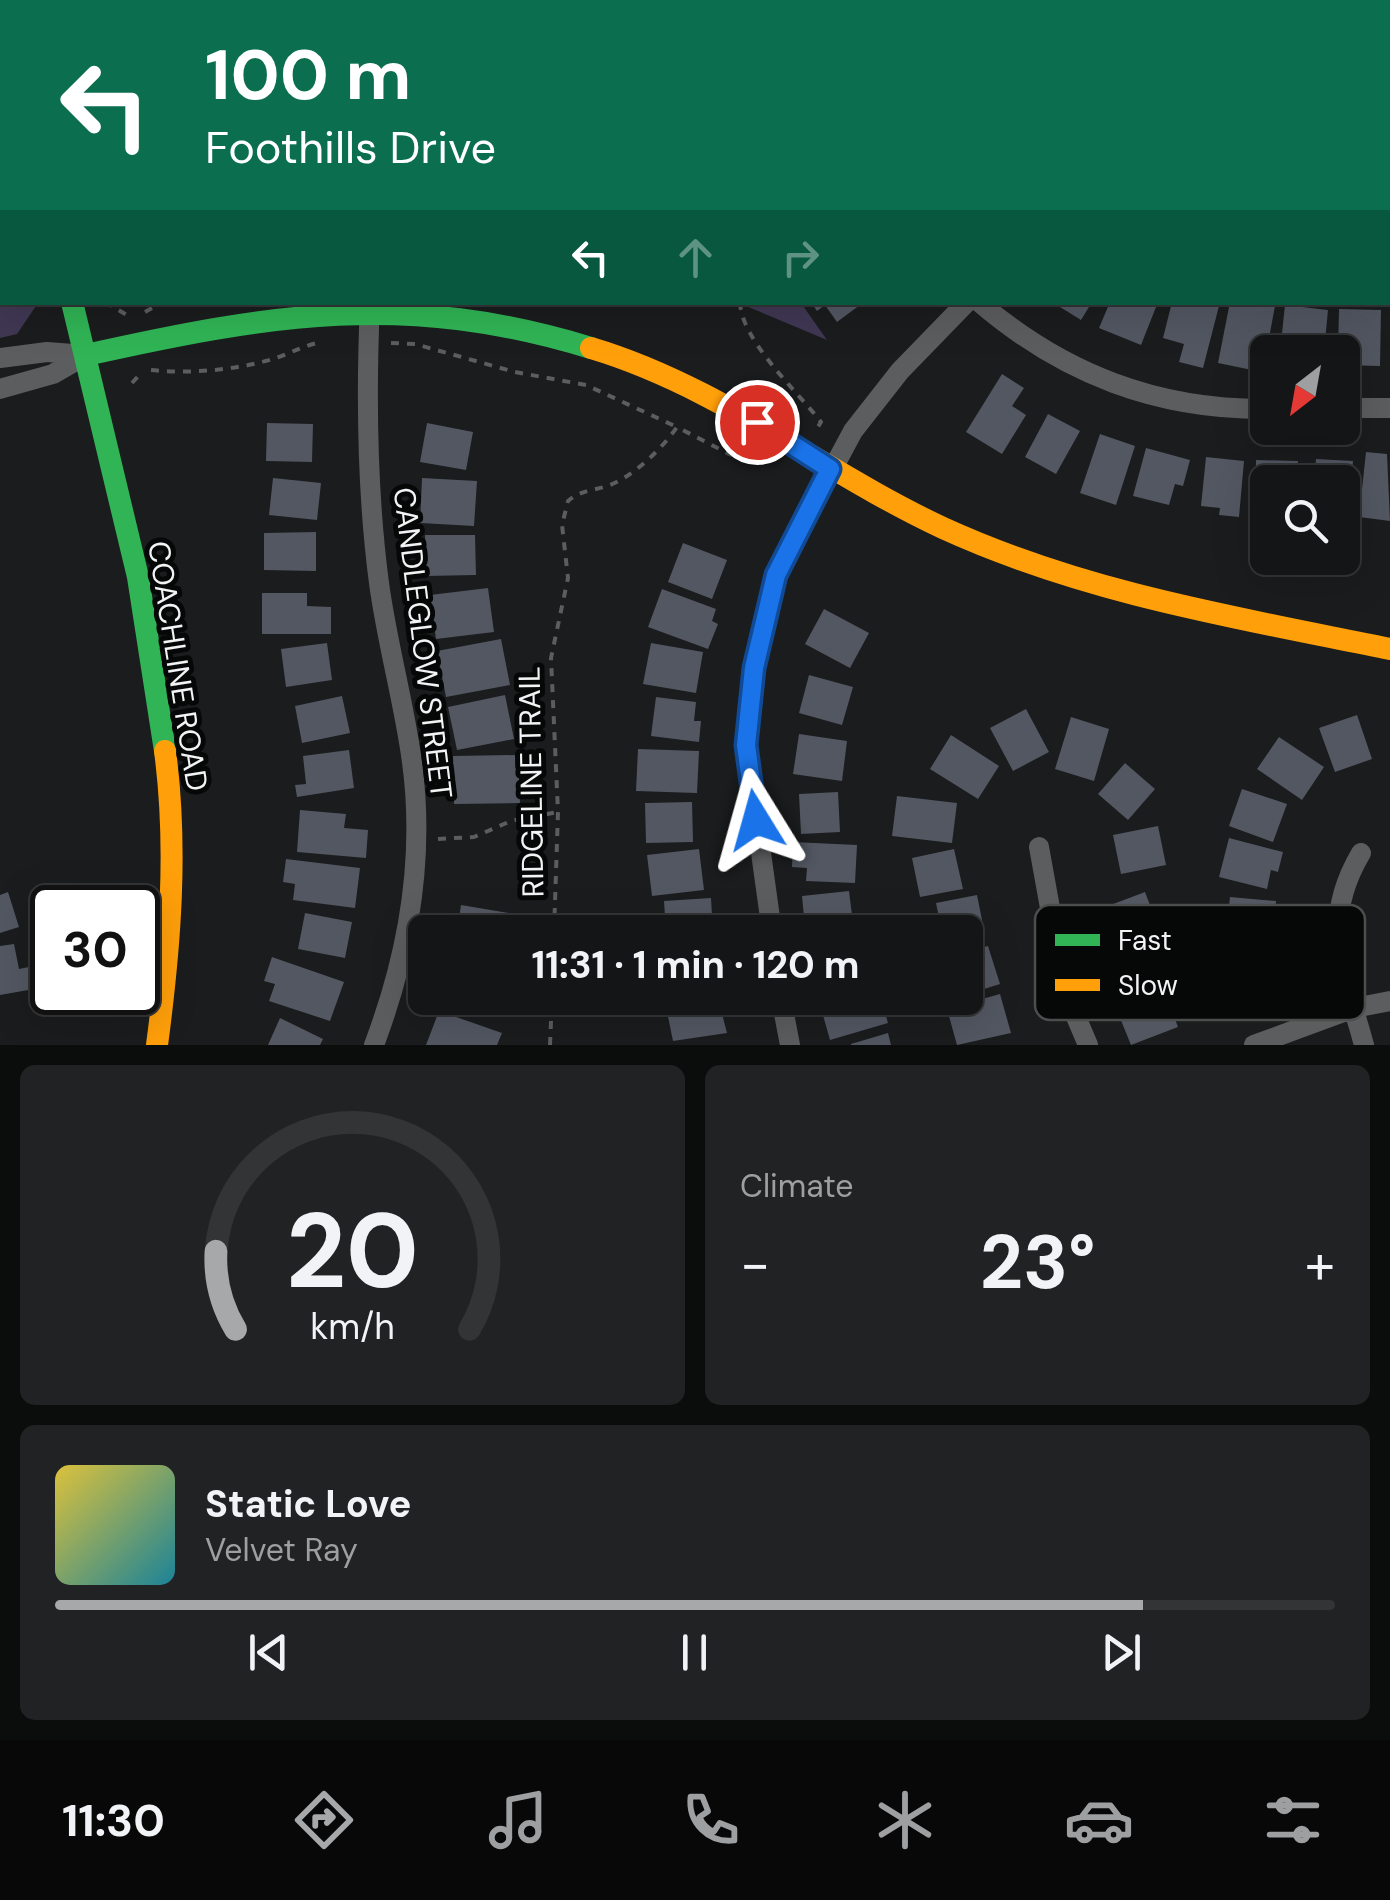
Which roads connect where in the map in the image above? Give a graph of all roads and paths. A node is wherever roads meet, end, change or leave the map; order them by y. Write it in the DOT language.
graph roads {
  1 [pos="73,305"];
  2 [pos="109,305"];
  3 [pos="157,305"];
  4 [pos="740,305"];
  5 [pos="964,305"];
  6 [pos="983,305"];
  7 [pos="370,307"];
  8 [pos="324,340"];
  9 [pos="370,343"];
  10 [pos="86,355"];
  11 [pos="0,358"];
  12 [pos="132,383"];
  13 [pos="0,389"];
  14 [pos="1360,408"];
  15 [pos="1390,408"];
  16 [pos="1250,409"];
  17 [pos="676,427"];
  18 [pos="803,451"];
  19 [pos="772,465"];
  20 [pos="830,469"];
  21 [pos="1390,649"];
  22 [pos="558,812"];
  23 [pos="414,843"];
  24 [pos="1039,847"];
  25 [pos="1362,853"];
  26 [pos="1050,905"];
  27 [pos="1340,905"];
  28 [pos="555,915"];
  29 [pos="770,915"];
  30 [pos="1390,1001"];
  31 [pos="1365,1006"];
  32 [pos="551,1015"];
  33 [pos="784,1015"];
  34 [pos="1078,1020"];
  35 [pos="1322,1020"];
  36 [pos="1357,1020"];
  37 [pos="157,1045"];
  38 [pos="374,1045"];
  39 [pos="550,1045"];
  40 [pos="790,1045"];
  41 [pos="1088,1045"];
  42 [pos="1254,1045"];
  43 [pos="1364,1045"];
  1 -- 10 [label="street, COACHLINE ROAD"];
  2 -- 3 [label="path"];
  4 -- 18 [label="path"];
  5 -- 20 [label="street"];
  6 -- 16 [label="street"];
  7 -- 9 [label="street, CANDLEGLOW STREET"];
  7 -- 10 [label="street"];
  7 -- 18 [label="street"];
  8 -- 12 [label="path"];
  9 -- 17 [label="path"];
  9 -- 23 [label="street, CANDLEGLOW STREET"];
  10 -- 11 [label="street"];
  10 -- 13 [label="street"];
  10 -- 37 [label="street, COACHLINE ROAD"];
  14 -- 15 [label="street"];
  17 -- 19 [label="path"];
  17 -- 22 [label="path, RIDGELINE TRAIL"];
  18 -- 20 [label="street"];
  20 -- 21 [label="street"];
  20 -- 29 [label="street"];
  22 -- 23 [label="path"];
  22 -- 28 [label="path, RIDGELINE TRAIL"];
  23 -- 38 [label="street, CANDLEGLOW STREET"];
  24 -- 26 [label="street"];
  25 -- 27 [label="street"];
  30 -- 31 [label="street"];
  32 -- 39 [label="path"];
  33 -- 40 [label="street"];
  34 -- 41 [label="street"];
  35 -- 42 [label="street"];
  36 -- 43 [label="street"];
}
